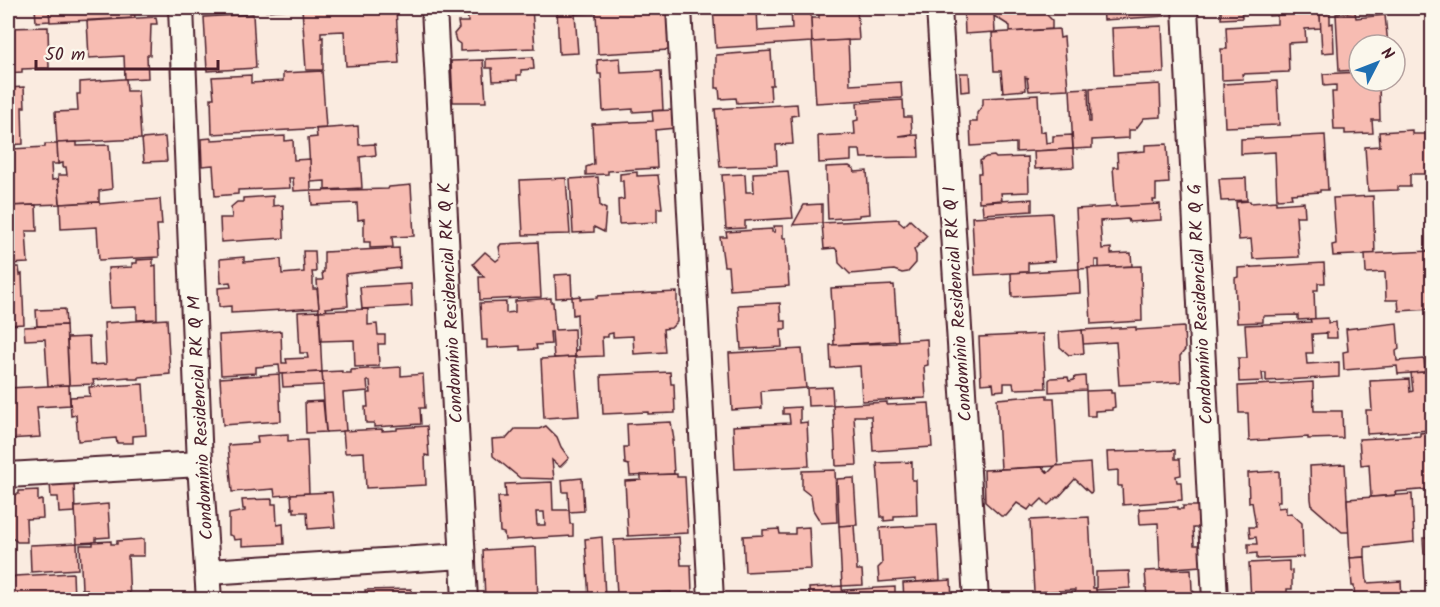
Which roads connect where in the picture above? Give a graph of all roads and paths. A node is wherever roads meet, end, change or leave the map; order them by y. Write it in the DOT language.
graph roads {
  1 [pos="180,8"];
  2 [pos="434,8"];
  3 [pos="680,8"];
  4 [pos="939,8"];
  5 [pos="1185,8"];
  6 [pos="201,464"];
  7 [pos="8,475"];
  8 [pos="463,556"];
  9 [pos="208,572"];
  10 [pos="209,600"];
  11 [pos="465,600"];
  12 [pos="711,600"];
  13 [pos="976,600"];
  14 [pos="1215,600"];
  1 -- 6 [label="street, Condomínio Residencial RK Q M"];
  2 -- 8 [label="street, Condomínio Residencial RK Q K"];
  3 -- 12 [label="street"];
  4 -- 13 [label="street, Condomínio Residencial RK Q I"];
  5 -- 14 [label="street, Condomínio Residencial RK Q G"];
  6 -- 7 [label="street"];
  6 -- 9 [label="street, Condomínio Residencial RK Q M"];
  8 -- 9 [label="street"];
  8 -- 11 [label="street, Condomínio Residencial RK Q K"];
  9 -- 10 [label="street, Condomínio Residencial RK Q M"];
}
